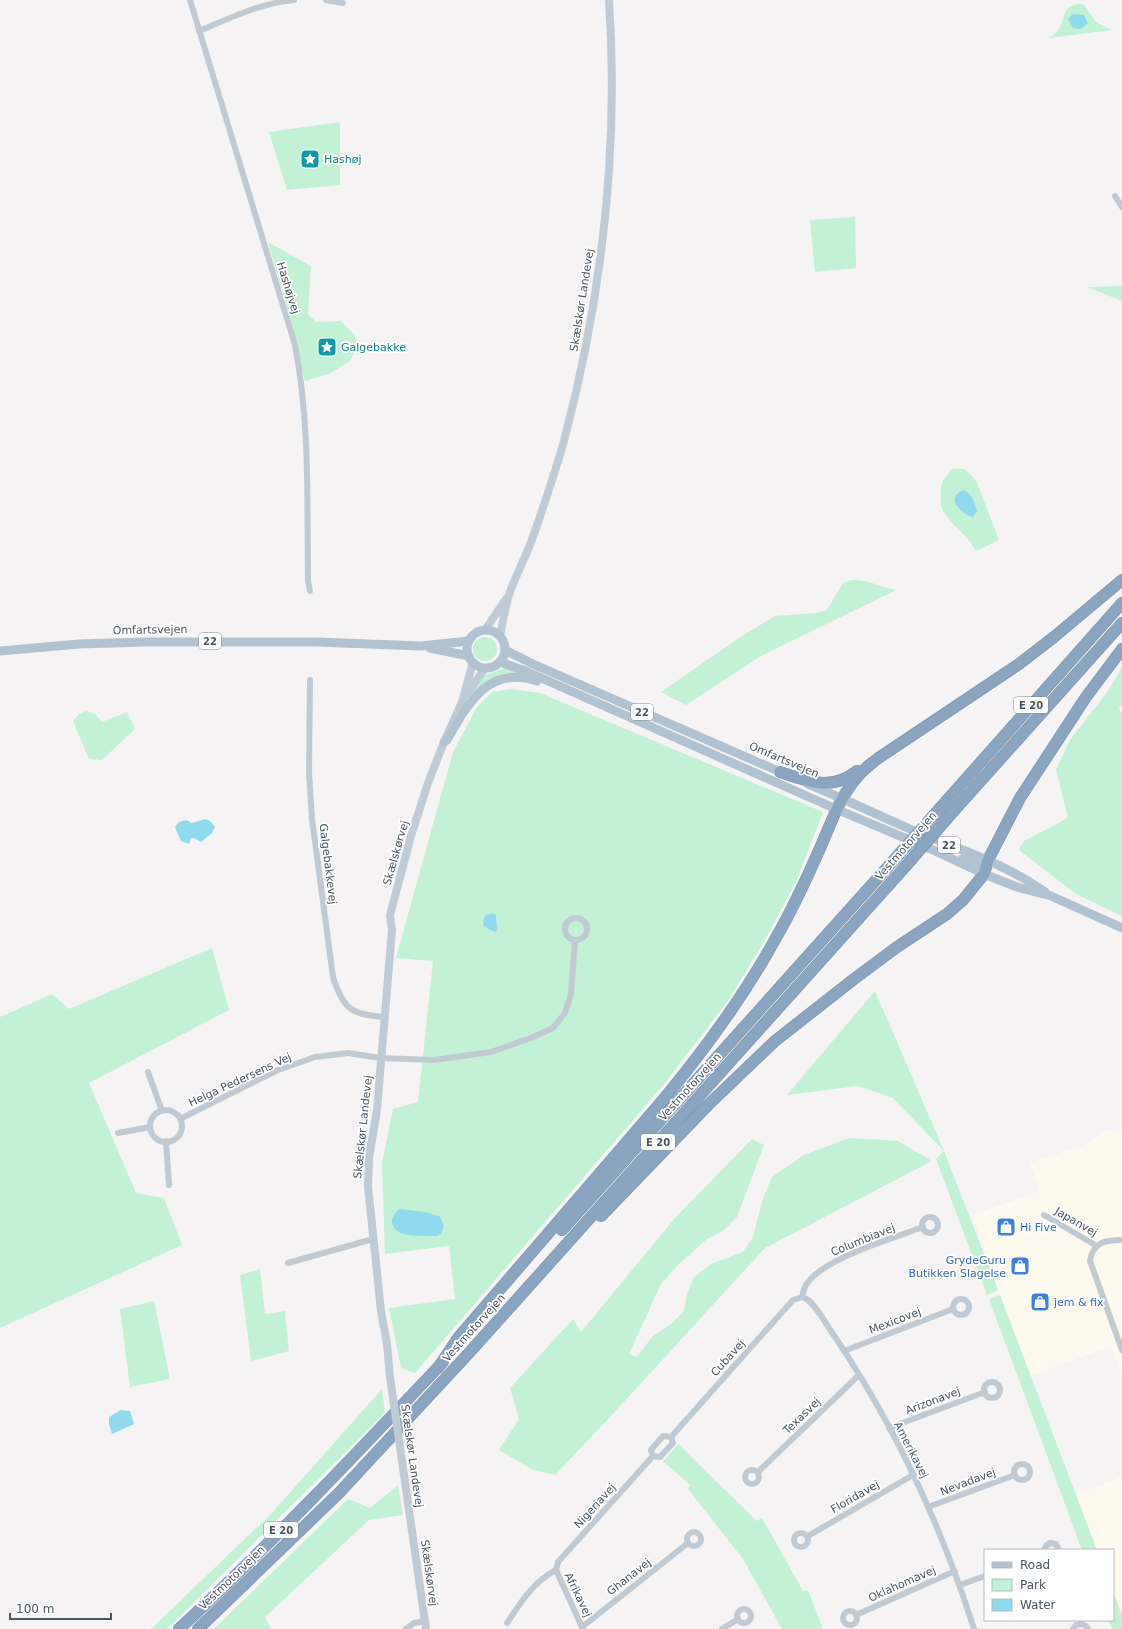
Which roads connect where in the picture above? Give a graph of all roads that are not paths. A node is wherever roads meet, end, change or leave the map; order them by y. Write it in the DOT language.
graph roads {
  1 [pos="190,0"];
  2 [pos="294,0"];
  3 [pos="326,0"];
  4 [pos="609,0"];
  5 [pos="343,2"];
  6 [pos="199,31"];
  7 [pos="1115,196"];
  8 [pos="1122,207"];
  9 [pos="1122,580"];
  10 [pos="310,591"];
  11 [pos="510,593"];
  12 [pos="1122,603"];
  13 [pos="1122,623"];
  14 [pos="485,630"];
  15 [pos="500,636"];
  16 [pos="469,641"];
  17 [pos="421,646"];
  18 [pos="1122,649"];
  19 [pos="505,650"];
  20 [pos="0,651"];
  21 [pos="470,659"];
  22 [pos="500,662"];
  23 [pos="485,668"];
  24 [pos="310,680"];
  25 [pos="580,696"];
  26 [pos="462,702"];
  27 [pos="913,735"];
  28 [pos="444,742"];
  29 [pos="780,772"];
  30 [pos="842,798"];
  31 [pos="836,809"];
  32 [pos="910,829"];
  33 [pos="931,849"];
  34 [pos="988,860"];
  35 [pos="984,874"];
  36 [pos="1051,896"];
  37 [pos="1122,928"];
  38 [pos="575,940"];
  39 [pos="384,1017"];
  40 [pos="380,1058"];
  41 [pos="148,1072"];
  42 [pos="162,1111"];
  43 [pos="180,1119"];
  44 [pos="150,1127"];
  45 [pos="118,1133"];
  46 [pos="166,1141"];
  47 [pos="169,1185"];
  48 [pos="1044,1215"];
  49 [pos="923,1227"];
  50 [pos="373,1239"];
  51 [pos="1122,1240"];
  52 [pos="1097,1246"];
  53 [pos="288,1263"];
  54 [pos="522,1293"];
  55 [pos="802,1297"];
  56 [pos="953,1309"];
  57 [pos="844,1350"];
  58 [pos="1122,1350"];
  59 [pos="438,1368"];
  60 [pos="860,1375"];
  61 [pos="984,1392"];
  62 [pos="889,1428"];
  63 [pos="671,1437"];
  64 [pos="653,1456"];
  65 [pos="758,1472"];
  66 [pos="1015,1474"];
  67 [pos="913,1475"];
  68 [pos="928,1507"];
  69 [pos="410,1520"];
  70 [pos="808,1536"];
  71 [pos="688,1543"];
  72 [pos="1045,1549"];
  73 [pos="1059,1549"];
  74 [pos="556,1570"];
  75 [pos="955,1571"];
  76 [pos="984,1576"];
  77 [pos="960,1585"];
  78 [pos="856,1615"];
  79 [pos="738,1619"];
  80 [pos="507,1623"];
  81 [pos="425,1625"];
  82 [pos="582,1628"];
  83 [pos="179,1629"];
  84 [pos="198,1629"];
  85 [pos="406,1629"];
  86 [pos="722,1629"];
  87 [pos="974,1629"];
  88 [pos="1073,1629"];
  89 [pos="1088,1629"];
  1 -- 6 [label="street, Hashøjvej"];
  2 -- 6 [label="street"];
  3 -- 5 [label="street"];
  4 -- 11 [label="street, Skælskør Landevej"];
  6 -- 10 [label="street, Hashøjvej"];
  7 -- 8 [label="street"];
  9 -- 27 [label="highway"];
  11 -- 14 [label="street, Skælskør Landevej"];
  11 -- 15 [label="street, Skælskør Landevej"];
  12 -- 59 [label="highway, Vestmotorvejen / E 20, bridge"];
  13 -- 54 [label="highway, Vestmotorvejen / E 20, bridge"];
  14 -- 15 [label="main road"];
  14 -- 16 [label="main road, 22"];
  15 -- 19 [label="main road"];
  16 -- 17 [label="main road, Omfartsvejen / 22"];
  16 -- 21 [label="main road"];
  17 -- 20 [label="main road, Omfartsvejen / 22"];
  17 -- 21 [label="main road, Omfartsvejen / 22"];
  18 -- 34 [label="highway"];
  19 -- 22 [label="main road"];
  19 -- 29 [label="main road, Omfartsvejen / 22"];
  21 -- 23 [label="main road, 22"];
  21 -- 26 [label="street, Skælskørvej"];
  22 -- 23 [label="main road"];
  22 -- 25 [label="main road, Omfartsvejen / 22"];
  23 -- 26 [label="street, Skælskørvej"];
  24 -- 39 [label="street, Galgebakkevej"];
  25 -- 28 [label="main road"];
  25 -- 31 [label="main road, Omfartsvejen / 22"];
  26 -- 28 [label="street, Skælskørvej"];
  27 -- 29 [label="highway"];
  27 -- 30 [label="highway"];
  28 -- 39 [label="street, Skælskørvej"];
  29 -- 30 [label="main road, Omfartsvejen / 22"];
  30 -- 31 [label="highway"];
  30 -- 32 [label="main road, Omfartsvejen / 22"];
  31 -- 32 [label="main road"];
  31 -- 33 [label="main road, Omfartsvejen / 22"];
  31 -- 59 [label="highway"];
  32 -- 34 [label="main road, Omfartsvejen / 22"];
  33 -- 34 [label="main road"];
  33 -- 35 [label="main road, Omfartsvejen / 22"];
  34 -- 35 [label="highway"];
  34 -- 36 [label="main road, Omfartsvejen / 22"];
  35 -- 36 [label="main road, Omfartsvejen / 22"];
  35 -- 54 [label="highway"];
  36 -- 37 [label="main road, Omfartsvejen / 22"];
  38 -- 40 [label="street, Helga Pedersens Vej"];
  39 -- 40 [label="street, Skælskør Landevej"];
  40 -- 43 [label="street, Helga Pedersens Vej"];
  40 -- 50 [label="street, Skælskør Landevej"];
  41 -- 42 [label="street"];
  42 -- 43 [label="street"];
  42 -- 44 [label="street"];
  43 -- 46 [label="street"];
  44 -- 45 [label="street"];
  44 -- 46 [label="street"];
  46 -- 47 [label="street"];
  48 -- 52 [label="street, Japanvej"];
  49 -- 55 [label="street, Columbiavej"];
  50 -- 53 [label="street"];
  50 -- 69 [label="street, Skælskør Landevej, bridge"];
  51 -- 52 [label="street, Japanvej"];
  52 -- 58 [label="street, Japanvej"];
  54 -- 84 [label="highway, Vestmotorvejen / E 20"];
  55 -- 57 [label="street, Amerikavej"];
  55 -- 63 [label="street, Cubavej"];
  56 -- 57 [label="street, Mexicovej"];
  57 -- 60 [label="street, Amerikavej"];
  59 -- 83 [label="highway, Vestmotorvejen / E 20"];
  60 -- 62 [label="street, Amerikavej"];
  60 -- 65 [label="street, Texasvej"];
  61 -- 62 [label="street, Arizonavej"];
  62 -- 67 [label="street, Amerikavej"];
  63 -- 64 [label="street, Cubavej"];
  63 -- 64 [label="street, Cubavej"];
  64 -- 74 [label="street, Nigeriavej"];
  66 -- 68 [label="street, Nevadavej"];
  67 -- 68 [label="street, Amerikavej"];
  67 -- 70 [label="street, Floridavej"];
  68 -- 75 [label="street, Amerikavej"];
  69 -- 81 [label="street, Skælskørvej"];
  71 -- 82 [label="street, Ghanavej"];
  72 -- 73 [label="street"];
  74 -- 80 [label="street"];
  74 -- 82 [label="street, Afrikavej"];
  75 -- 77 [label="street, Amerikavej"];
  75 -- 78 [label="street, Oklahomavej"];
  76 -- 77 [label="street"];
  77 -- 87 [label="street, Amerikavej"];
  79 -- 86 [label="street"];
  81 -- 85 [label="street"];
  88 -- 89 [label="street"];
}
